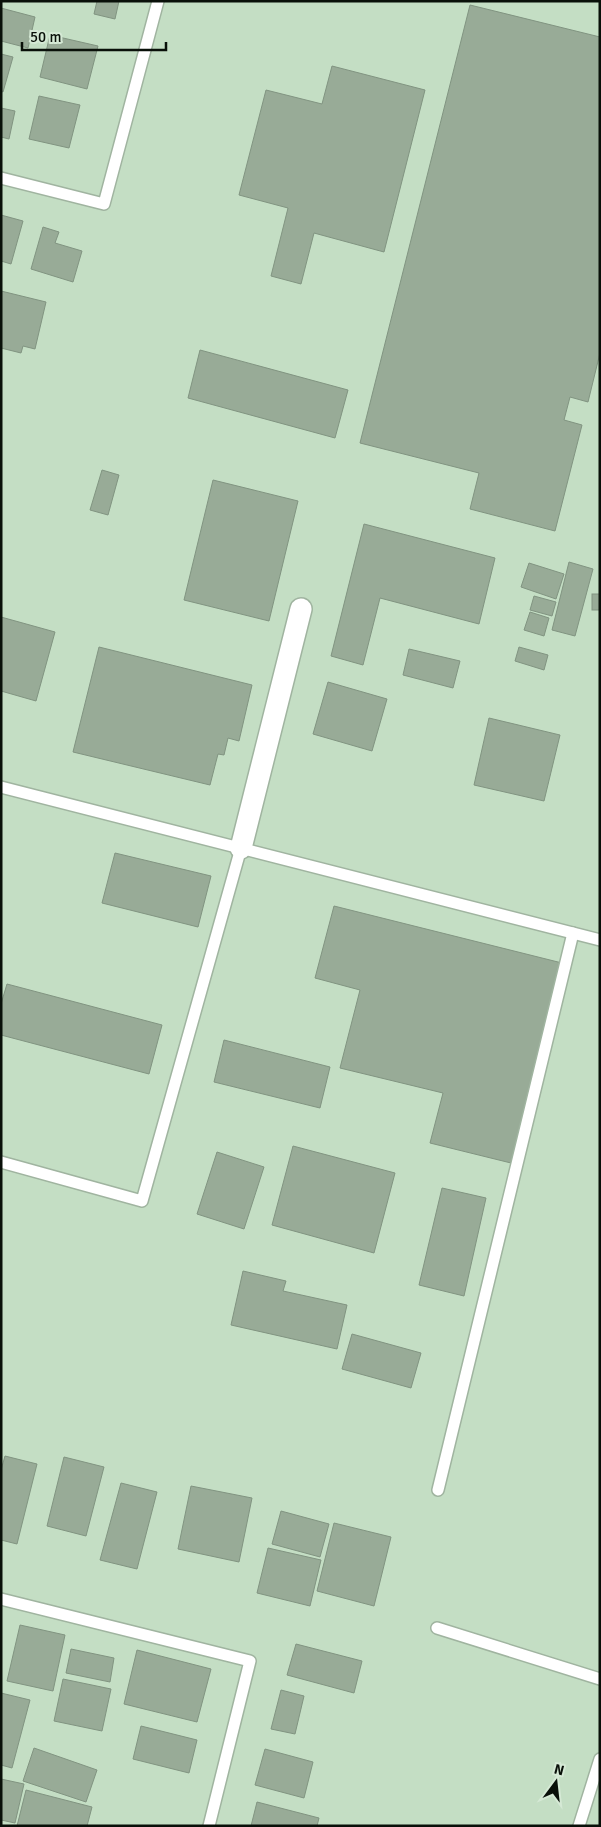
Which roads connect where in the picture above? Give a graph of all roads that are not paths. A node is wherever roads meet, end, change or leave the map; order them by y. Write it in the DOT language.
graph roads {
  1 [pos="158,1"];
  2 [pos="1,178"];
  3 [pos="302,609"];
  4 [pos="1,787"];
  5 [pos="241,848"];
  6 [pos="573,933"];
  7 [pos="600,940"];
  8 [pos="1,1162"];
  9 [pos="438,1490"];
  10 [pos="1,1599"];
  11 [pos="437,1628"];
  12 [pos="600,1679"];
  13 [pos="600,1759"];
  14 [pos="209,1826"];
  15 [pos="579,1826"];
  1 -- 2 [label="lane"];
  3 -- 5 [label="street"];
  4 -- 5 [label="lane"];
  5 -- 6 [label="lane"];
  5 -- 8 [label="lane"];
  6 -- 7 [label="lane"];
  6 -- 9 [label="lane"];
  10 -- 14 [label="lane"];
  11 -- 12 [label="lane"];
  13 -- 15 [label="lane"];
}
